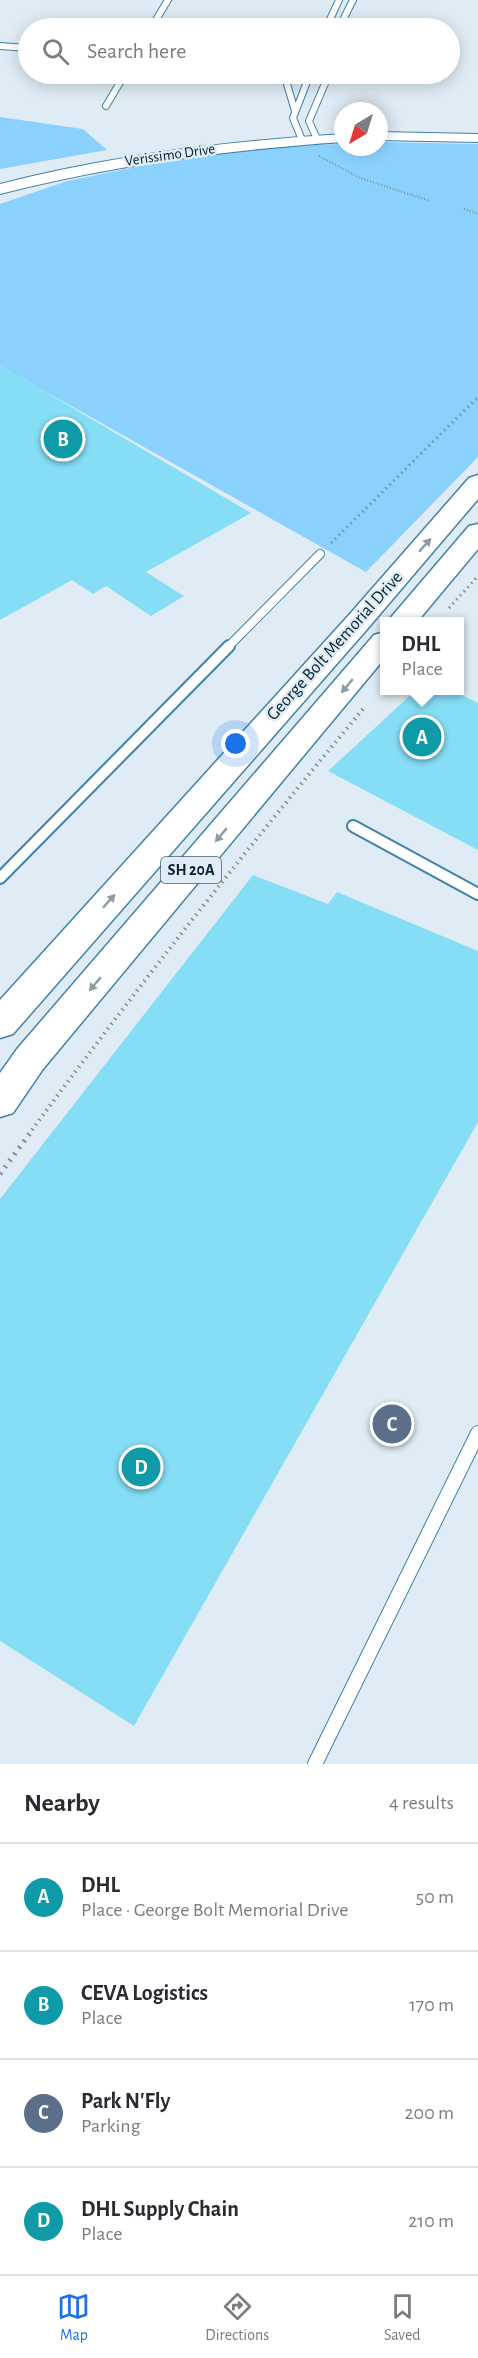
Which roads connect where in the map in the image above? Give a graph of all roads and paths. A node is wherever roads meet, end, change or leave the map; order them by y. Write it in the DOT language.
graph roads {
  1 [pos="168,0"];
  2 [pos="339,0"];
  3 [pos="353,0"];
  4 [pos="350,9"];
  5 [pos="157,18"];
  6 [pos="332,18"];
  7 [pos="345,18"];
  8 [pos="348,18"];
  9 [pos="0,46"];
  10 [pos="18,47"];
  11 [pos="119,84"];
  12 [pos="286,84"];
  13 [pos="292,84"];
  14 [pos="310,84"];
  15 [pos="318,84"];
  16 [pos="324,84"];
  17 [pos="320,91"];
  18 [pos="288,96"];
  19 [pos="106,106"];
  20 [pos="295,111"];
  21 [pos="388,129"];
  22 [pos="478,130"];
  23 [pos="334,132"];
  24 [pos="388,136"];
  25 [pos="307,137"];
  26 [pos="334,138"];
  27 [pos="478,138"];
  28 [pos="0,181"];
  29 [pos="0,189"];
  30 [pos="430,201"];
  31 [pos="464,209"];
  32 [pos="478,214"];
  33 [pos="478,397"];
  34 [pos="478,483"];
  35 [pos="478,532"];
  36 [pos="320,554"];
  37 [pos="478,576"];
  38 [pos="443,614"];
  39 [pos="404,617"];
  40 [pos="380,646"];
  41 [pos="370,700"];
  42 [pos="353,826"];
  43 [pos="0,878"];
  44 [pos="478,894"];
  45 [pos="0,1024"];
  46 [pos="0,1102"];
  47 [pos="0,1174"];
  48 [pos="478,1432"];
  49 [pos="315,1764"];
  1 -- 5 [label="lane"];
  2 -- 6 [label="lane"];
  3 -- 4 [label="lane"];
  4 -- 7 [label="lane"];
  4 -- 8 [label="lane"];
  9 -- 10 [label="lane"];
  11 -- 19 [label="lane"];
  12 -- 18 [label="lane"];
  13 -- 18 [label="lane"];
  14 -- 20 [label="lane"];
  15 -- 17 [label="lane"];
  16 -- 17 [label="lane"];
  17 -- 25 [label="lane"];
  18 -- 20 [label="lane"];
  20 -- 25 [label="lane"];
  21 -- 22 [label="street"];
  23 -- 25 [label="street, Verissimo Drive"];
  24 -- 27 [label="street"];
  25 -- 26 [label="street, Verissimo Drive"];
  25 -- 28 [label="street, Verissimo Drive"];
  25 -- 29 [label="street, Verissimo Drive"];
  25 -- 30 [label="path"];
  31 -- 32 [label="path"];
  33 -- 36 [label="path"];
  45 -- 34 [label="highway, George Bolt Memorial Drive / SH 20A, one-way"];
  35 -- 39 [label="highway, George Bolt Memorial Drive"];
  36 -- 43 [label="lane"];
  37 -- 38 [label="path"];
  40 -- 46 [label="highway, George Bolt Memorial Drive / SH 20A, one-way"];
  41 -- 47 [label="path"];
  42 -- 44 [label="lane"];
  48 -- 49 [label="lane"];
}
